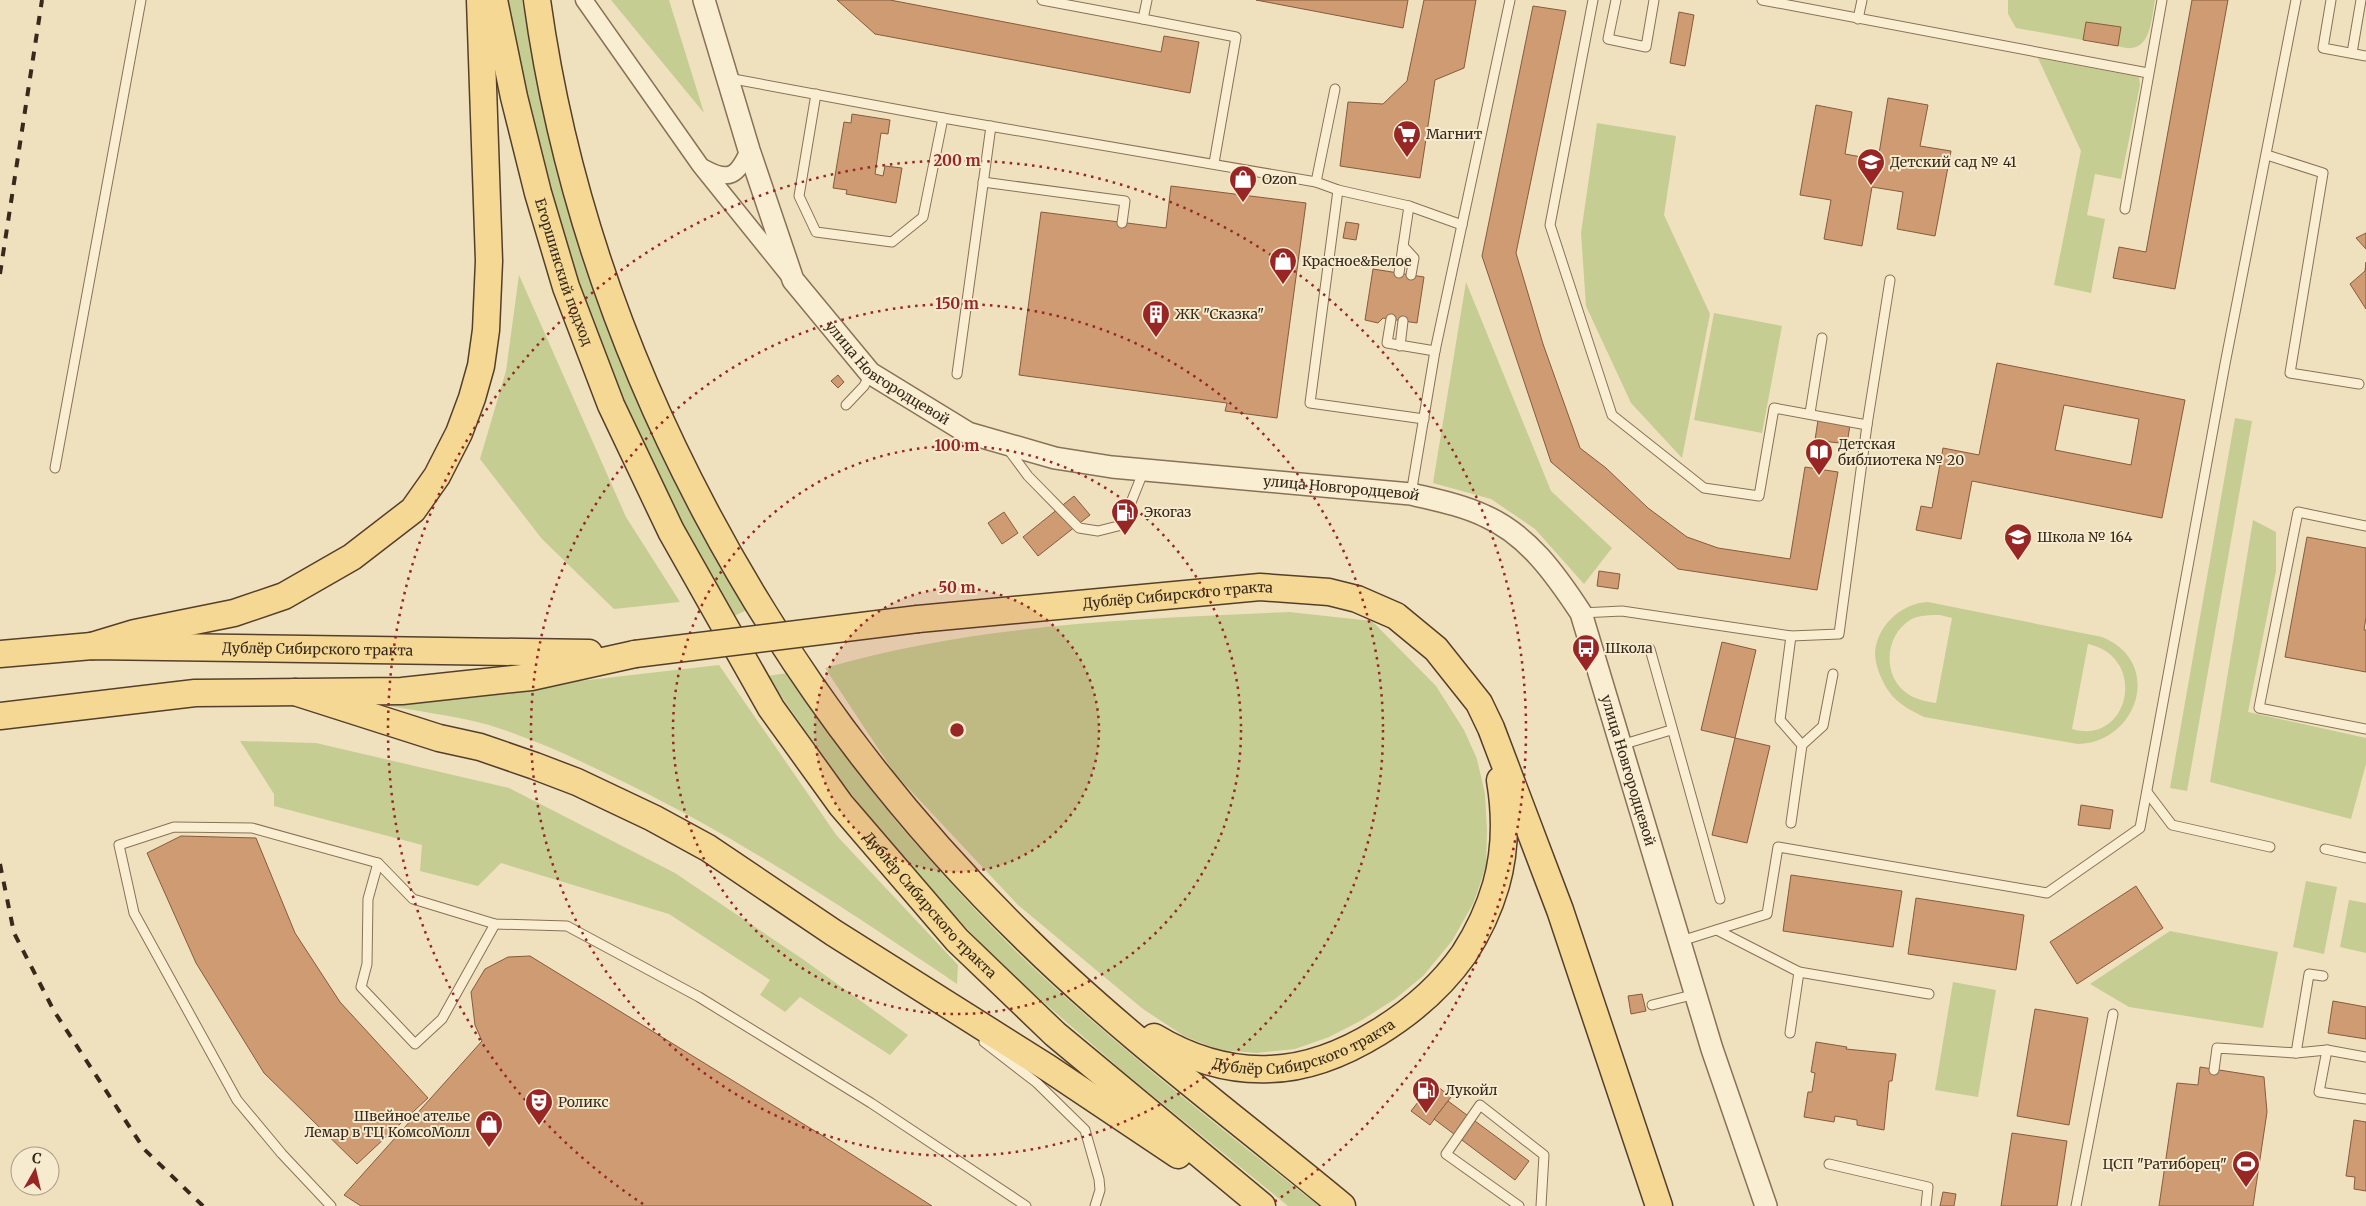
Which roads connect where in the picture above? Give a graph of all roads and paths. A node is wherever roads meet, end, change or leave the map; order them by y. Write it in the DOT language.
graph roads {
  1 [pos="141,0"];
  2 [pos="480,0"];
  3 [pos="494,0"];
  4 [pos="537,0"];
  5 [pos="584,0"];
  6 [pos="704,0"];
  7 [pos="1042,0"];
  8 [pos="1147,0"];
  9 [pos="1510,0"];
  10 [pos="1592,0"];
  11 [pos="1616,0"];
  12 [pos="1654,0"];
  13 [pos="1762,0"];
  14 [pos="1862,0"];
  15 [pos="2162,0"];
  16 [pos="2296,0"];
  17 [pos="2331,0"];
  18 [pos="2361,0"];
  19 [pos="1143,19"];
  20 [pos="1858,19"];
  21 [pos="2352,54"];
  22 [pos="2366,56"];
  23 [pos="2148,73"];
  24 [pos="728,78"];
  25 [pos="1335,89"];
  26 [pos="816,94"];
  27 [pos="943,118"];
  28 [pos="991,126"];
  29 [pos="749,150"];
  30 [pos="2267,155"];
  31 [pos="1214,163"];
  32 [pos="700,165"];
  33 [pos="983,182"];
  34 [pos="1316,182"];
  35 [pos="1338,190"];
  36 [pos="1408,206"];
  37 [pos="2125,209"];
  38 [pos="1122,223"];
  39 [pos="1462,225"];
  40 [pos="1403,246"];
  41 [pos="1399,273"];
  42 [pos="1412,275"];
  43 [pos="793,280"];
  44 [pos="1890,280"];
  45 [pos="1391,319"];
  46 [pos="1404,321"];
  47 [pos="1822,338"];
  48 [pos="1400,346"];
  49 [pos="1435,351"];
  50 [pos="870,373"];
  51 [pos="957,374"];
  52 [pos="2359,384"];
  53 [pos="846,405"];
  54 [pos="1810,413"];
  55 [pos="1424,418"];
  56 [pos="1867,424"];
  57 [pos="1006,446"];
  58 [pos="55,468"];
  59 [pos="1144,470"];
  60 [pos="1411,494"];
  61 [pos="2366,526"];
  62 [pos="671,531"];
  63 [pos="1581,613"];
  64 [pos="1791,636"];
  65 [pos="92,646"];
  66 [pos="1650,649"];
  67 [pos="0,654"];
  68 [pos="635,654"];
  69 [pos="1834,674"];
  70 [pos="295,692"];
  71 [pos="0,716"];
  72 [pos="1491,728"];
  73 [pos="2366,729"];
  74 [pos="1671,730"];
  75 [pos="1621,745"];
  76 [pos="1802,745"];
  77 [pos="2147,792"];
  78 [pos="1791,823"];
  79 [pos="2270,847"];
  80 [pos="2325,849"];
  81 [pos="2366,858"];
  82 [pos="951,859"];
  83 [pos="378,863"];
  84 [pos="1720,899"];
  85 [pos="495,924"];
  86 [pos="1717,930"];
  87 [pos="834,933"];
  88 [pos="1681,941"];
  89 [pos="1799,972"];
  90 [pos="2322,976"];
  91 [pos="1696,994"];
  92 [pos="1929,994"];
  93 [pos="1652,1005"];
  94 [pos="2113,1014"];
  95 [pos="954,1020"];
  96 [pos="1790,1033"];
  97 [pos="978,1038"];
  98 [pos="2326,1050"];
  99 [pos="2296,1052"];
  100 [pos="2366,1057"];
  101 [pos="2214,1070"];
  102 [pos="2366,1099"];
  103 [pos="1829,1164"];
  104 [pos="1096,1205"];
  105 [pos="331,1206"];
  106 [pos="1026,1206"];
  107 [pos="1254,1206"];
  108 [pos="1262,1206"];
  109 [pos="1342,1206"];
  110 [pos="1519,1206"];
  111 [pos="1541,1206"];
  112 [pos="1659,1206"];
  113 [pos="1766,1206"];
  114 [pos="1926,1206"];
  115 [pos="2076,1206"];
  1 -- 58 [label="lane"];
  2 -- 65 [label="main road"];
  3 -- 62 [label="main road, Егоршинский подход"];
  4 -- 82 [label="main road, Дублёр Сибирского тракта"];
  5 -- 32 [label="street"];
  6 -- 24 [label="street, улица Новгородцевой"];
  7 -- 19 [label="lane"];
  8 -- 19 [label="lane"];
  9 -- 39 [label="lane"];
  10 -- 54 [label="lane"];
  11 -- 12 [label="lane"];
  13 -- 20 [label="lane"];
  14 -- 20 [label="lane"];
  15 -- 23 [label="lane"];
  16 -- 30 [label="lane"];
  17 -- 21 [label="lane"];
  18 -- 21 [label="lane"];
  19 -- 31 [label="lane"];
  20 -- 23 [label="lane"];
  21 -- 22 [label="lane"];
  23 -- 37 [label="lane"];
  24 -- 26 [label="lane"];
  24 -- 29 [label="street, улица Новгородцевой"];
  25 -- 34 [label="lane"];
  26 -- 27 [label="lane"];
  26 -- 27 [label="lane"];
  27 -- 28 [label="lane"];
  28 -- 31 [label="lane"];
  28 -- 33 [label="lane"];
  29 -- 32 [label="street"];
  29 -- 43 [label="street, улица Новгородцевой"];
  30 -- 52 [label="lane"];
  30 -- 77 [label="lane"];
  31 -- 34 [label="lane"];
  32 -- 43 [label="street"];
  33 -- 38 [label="lane"];
  33 -- 51 [label="lane"];
  34 -- 35 [label="lane"];
  35 -- 36 [label="lane"];
  35 -- 55 [label="lane"];
  36 -- 39 [label="lane"];
  36 -- 40 [label="lane"];
  39 -- 49 [label="lane"];
  40 -- 41 [label="lane"];
  40 -- 42 [label="lane"];
  43 -- 50 [label="street, улица Новгородцевой"];
  44 -- 56 [label="lane"];
  45 -- 48 [label="lane"];
  46 -- 48 [label="lane"];
  47 -- 54 [label="lane"];
  48 -- 49 [label="lane"];
  49 -- 55 [label="lane"];
  50 -- 53 [label="lane"];
  50 -- 57 [label="street, улица Новгородцевой"];
  54 -- 56 [label="lane"];
  55 -- 60 [label="lane"];
  56 -- 64 [label="lane"];
  57 -- 59 [label="street, улица Новгородцевой"];
  57 -- 59 [label="lane"];
  59 -- 60 [label="street, улица Новгородцевой"];
  60 -- 63 [label="street, улица Новгородцевой"];
  61 -- 73 [label="lane"];
  62 -- 108 [label="main road, Дублёр Сибирского тракта"];
  63 -- 64 [label="lane"];
  63 -- 75 [label="street, улица Новгородцевой"];
  64 -- 76 [label="lane"];
  65 -- 67 [label="main road, Дублёр Сибирского тракта"];
  65 -- 68 [label="main road, Дублёр Сибирского тракта"];
  66 -- 74 [label="lane"];
  68 -- 70 [label="main road, Дублёр Сибирского тракта"];
  68 -- 72 [label="main road, Дублёр Сибирского тракта, bridge"];
  69 -- 76 [label="lane"];
  70 -- 71 [label="main road, Дублёр Сибирского тракта"];
  70 -- 87 [label="main road, Дублёр Сибирского тракта"];
  72 -- 82 [label="main road, Дублёр Сибирского тракта"];
  72 -- 112 [label="main road, Дублёр Сибирского тракта"];
  74 -- 75 [label="lane"];
  74 -- 84 [label="lane"];
  75 -- 88 [label="street, улица Новгородцевой"];
  76 -- 78 [label="lane"];
  77 -- 79 [label="lane"];
  77 -- 86 [label="lane"];
  80 -- 81 [label="lane"];
  82 -- 109 [label="main road, Дублёр Сибирского тракта"];
  83 -- 85 [label="lane"];
  83 -- 85 [label="lane"];
  83 -- 105 [label="lane"];
  85 -- 106 [label="lane"];
  86 -- 88 [label="lane"];
  86 -- 89 [label="lane"];
  87 -- 95 [label="lane"];
  87 -- 107 [label="main road, Дублёр Сибирского тракта"];
  88 -- 91 [label="street, улица Новгородцевой"];
  89 -- 92 [label="lane"];
  89 -- 96 [label="lane"];
  90 -- 99 [label="lane"];
  91 -- 93 [label="lane"];
  91 -- 113 [label="street, улица Новгородцевой"];
  94 -- 115 [label="lane"];
  97 -- 104 [label="lane"];
  98 -- 99 [label="lane"];
  98 -- 100 [label="lane"];
  98 -- 102 [label="lane"];
  99 -- 101 [label="lane"];
  103 -- 114 [label="lane"];
  110 -- 111 [label="lane"];
}
